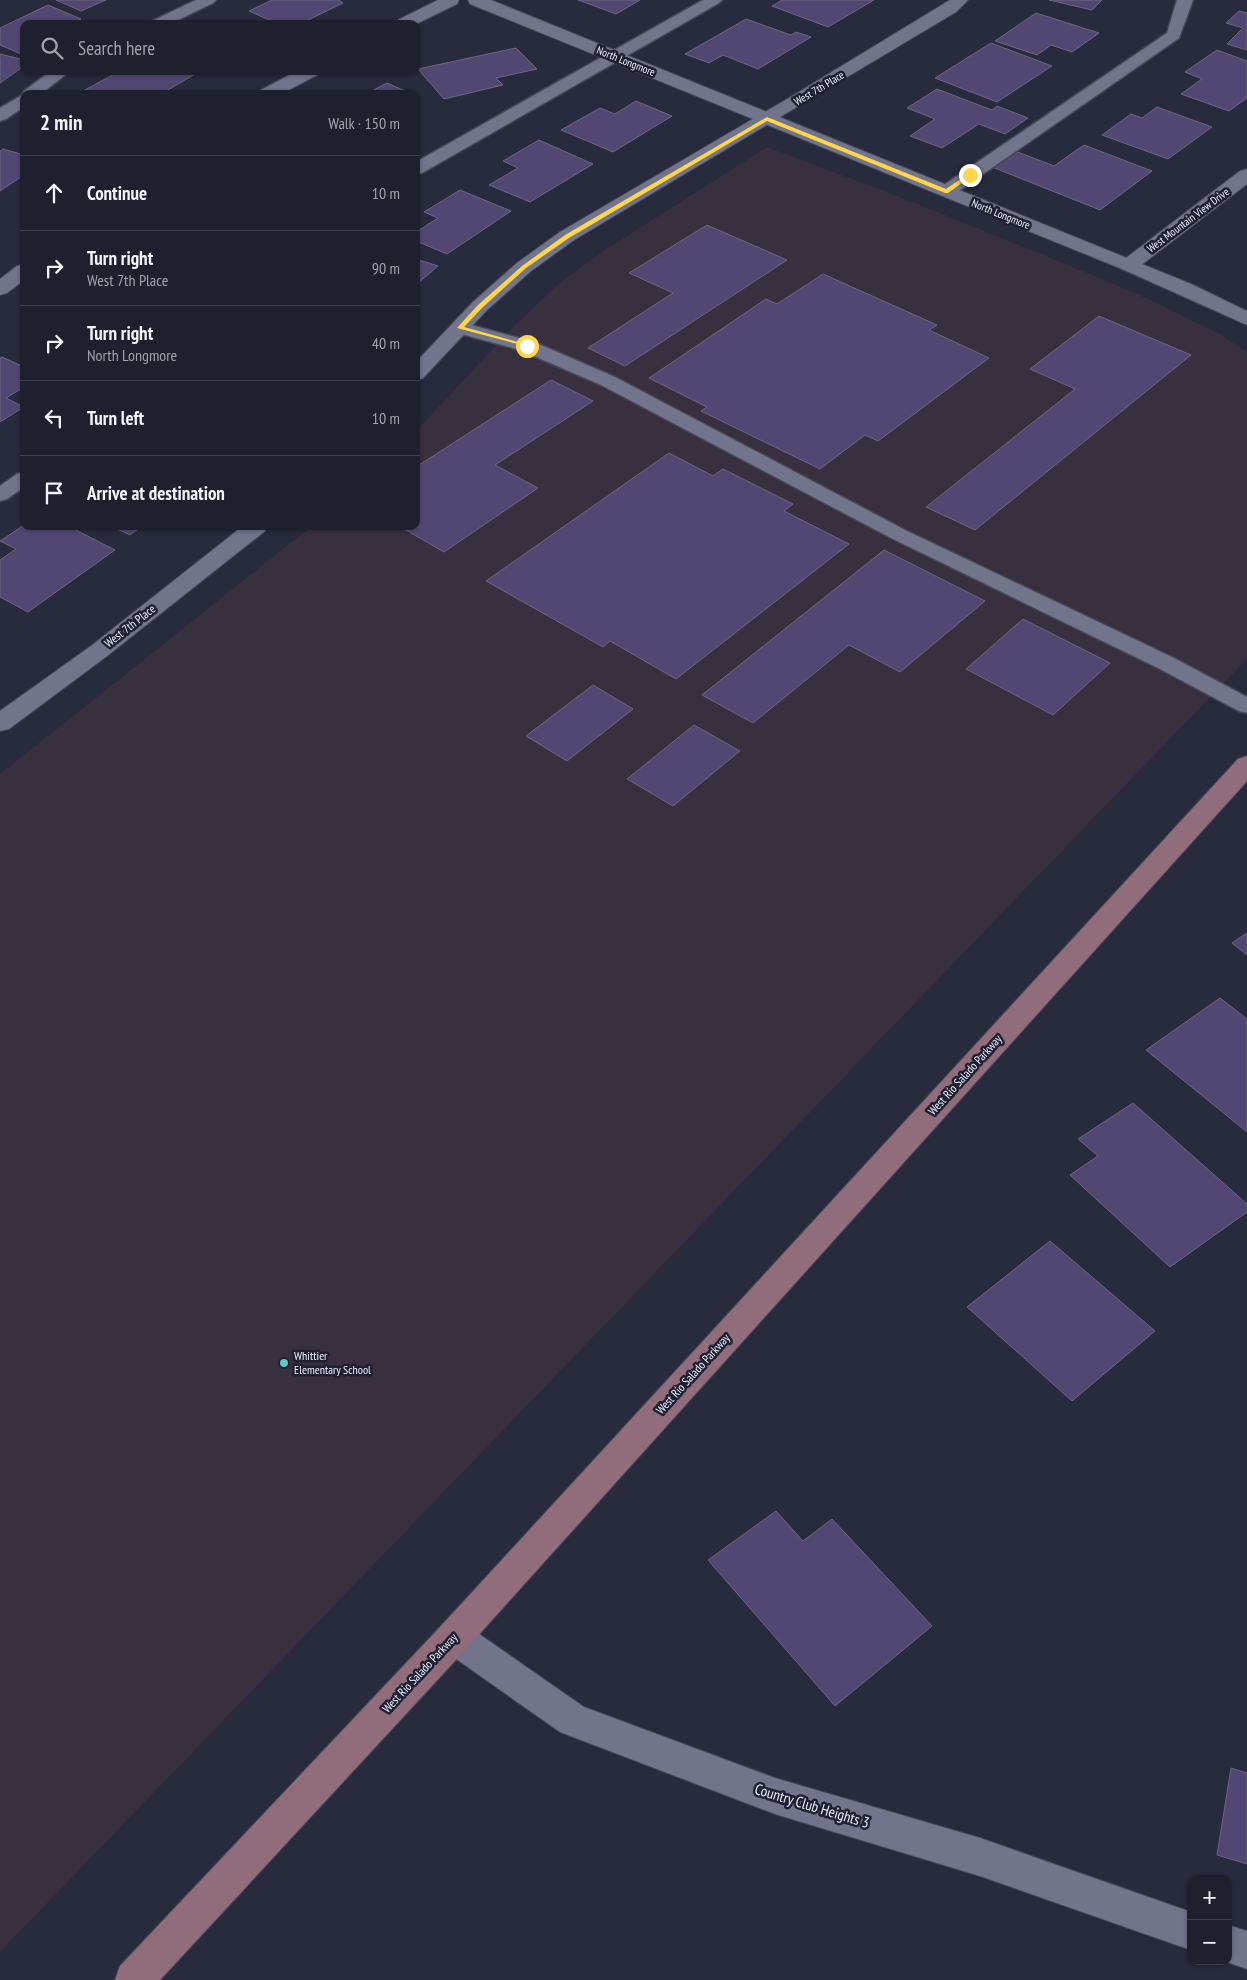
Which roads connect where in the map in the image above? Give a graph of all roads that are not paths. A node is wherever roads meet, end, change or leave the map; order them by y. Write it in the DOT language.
graph roads {
  1 [pos="208,0"];
  2 [pos="451,0"];
  3 [pos="476,0"];
  4 [pos="714,0"];
  5 [pos="960,0"];
  6 [pos="1185,0"];
  7 [pos="166,20"];
  8 [pos="412,20"];
  9 [pos="614,55"];
  10 [pos="56,75"];
  11 [pos="303,75"];
  12 [pos="36,90"];
  13 [pos="275,90"];
  14 [pos="20,102"];
  15 [pos="0,116"];
  16 [pos="767,119"];
  17 [pos="420,167"];
  18 [pos="1247,175"];
  19 [pos="946,191"];
  20 [pos="1129,265"];
  21 [pos="20,273"];
  22 [pos="0,289"];
  23 [pos="1247,319"];
  24 [pos="460,328"];
  25 [pos="420,370"];
  26 [pos="20,481"];
  27 [pos="0,495"];
  28 [pos="252,530"];
  29 [pos="1247,706"];
  30 [pos="0,723"];
  31 [pos="1247,765"];
  32 [pos="454,1637"];
  33 [pos="1187,1930"];
  34 [pos="1232,1945"];
  35 [pos="1247,1950"];
  36 [pos="134,1980"];
  1 -- 7 [label="lane"];
  2 -- 8 [label="street"];
  3 -- 9 [label="street, North Longmore"];
  4 -- 9 [label="lane"];
  5 -- 16 [label="street, West 7th Place"];
  6 -- 19 [label="lane"];
  9 -- 16 [label="street, North Longmore"];
  9 -- 17 [label="lane"];
  10 -- 12 [label="lane"];
  11 -- 13 [label="street"];
  14 -- 15 [label="lane"];
  16 -- 19 [label="street, North Longmore"];
  16 -- 24 [label="street, West 7th Place"];
  18 -- 20 [label="street, West Mountain View Drive"];
  19 -- 20 [label="street, North Longmore"];
  20 -- 23 [label="street, North Longmore"];
  21 -- 22 [label="street"];
  24 -- 25 [label="street, West 7th Place"];
  24 -- 29 [label="lane"];
  26 -- 27 [label="lane"];
  28 -- 30 [label="street, West 7th Place"];
  31 -- 32 [label="main road, West Rio Salado Parkway"];
  32 -- 33 [label="street, Country Club Heights 3"];
  32 -- 36 [label="main road, West Rio Salado Parkway"];
  34 -- 35 [label="street"];
}
